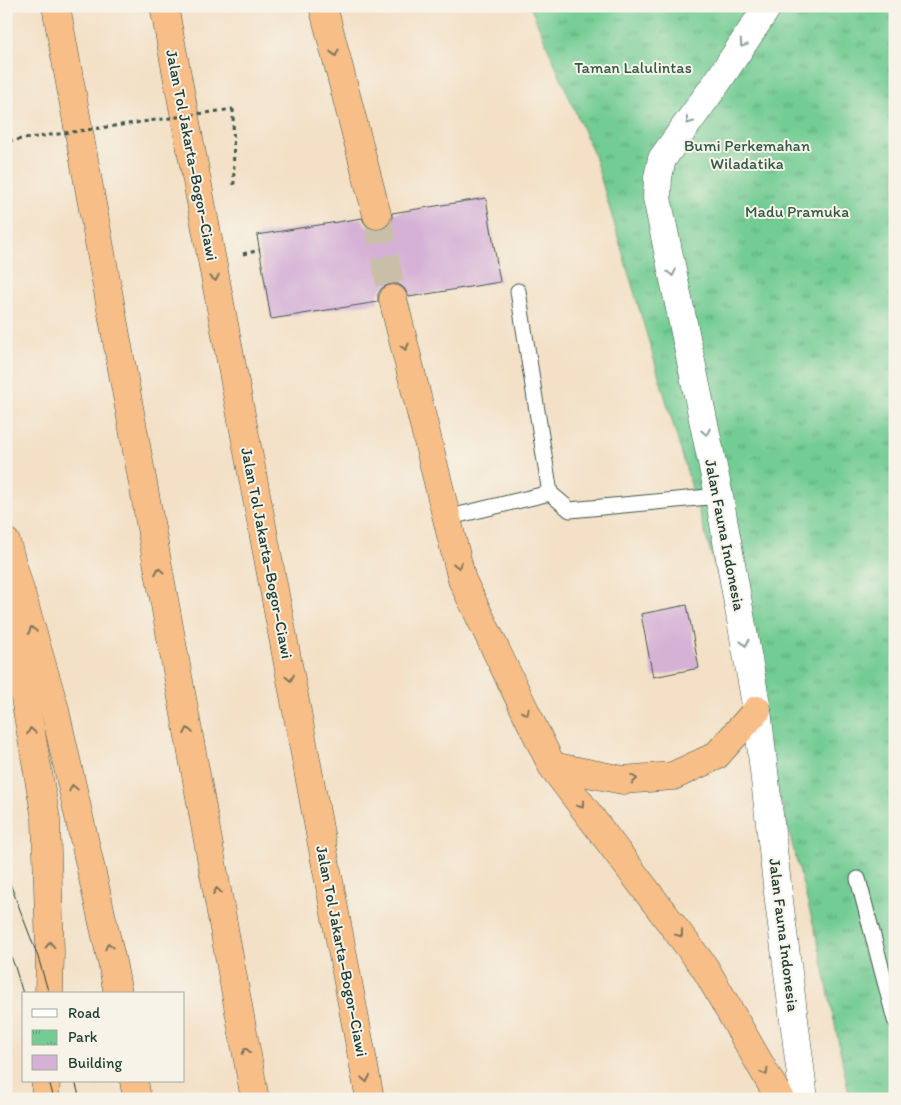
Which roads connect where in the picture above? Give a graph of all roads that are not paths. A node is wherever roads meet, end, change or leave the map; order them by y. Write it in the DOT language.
graph roads {
  1 [pos="56,6"];
  2 [pos="164,6"];
  3 [pos="323,6"];
  4 [pos="768,6"];
  5 [pos="377,215"];
  6 [pos="518,291"];
  7 [pos="393,299"];
  8 [pos="550,493"];
  9 [pos="719,496"];
  10 [pos="446,518"];
  11 [pos="6,542"];
  12 [pos="6,594"];
  13 [pos="757,710"];
  14 [pos="552,766"];
  15 [pos="858,879"];
  16 [pos="49,992"];
  17 [pos="118,992"];
  18 [pos="895,1020"];
  19 [pos="46,1082"];
  20 [pos="134,1082"];
  21 [pos="45,1099"];
  22 [pos="137,1099"];
  23 [pos="255,1099"];
  24 [pos="370,1099"];
  25 [pos="780,1099"];
  26 [pos="804,1099"];
  23 -- 1 [label="highway, one-way"];
  2 -- 24 [label="highway, Jalan Tol Jakarta–Bogor–Ciawi, one-way"];
  3 -- 5 [label="highway, one-way"];
  4 -- 9 [label="street, Jalan Fauna Indonesia, one-way"];
  6 -- 8 [label="lane"];
  7 -- 10 [label="highway, one-way"];
  8 -- 9 [label="lane"];
  8 -- 10 [label="lane"];
  9 -- 13 [label="street, Jalan Fauna Indonesia, one-way"];
  10 -- 14 [label="highway, one-way"];
  17 -- 11 [label="highway, one-way"];
  16 -- 12 [label="highway, one-way"];
  14 -- 13 [label="highway, one-way"];
  13 -- 26 [label="street, Jalan Fauna Indonesia"];
  14 -- 25 [label="highway, one-way"];
  15 -- 18 [label="lane"];
  19 -- 21 [label="highway"];
  20 -- 22 [label="highway"];
}
